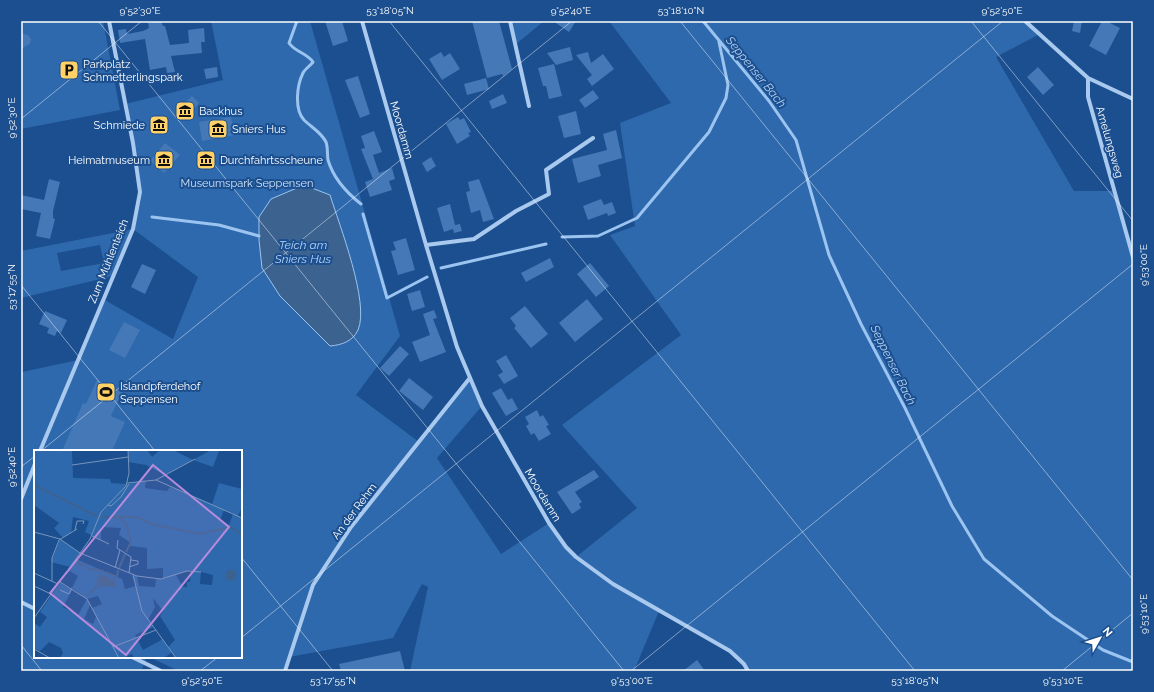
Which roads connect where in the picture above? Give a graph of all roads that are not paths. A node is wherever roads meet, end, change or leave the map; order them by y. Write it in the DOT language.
graph roads {
  1 [pos="109,21"];
  2 [pos="362,21"];
  3 [pos="510,21"];
  4 [pos="1025,21"];
  5 [pos="1088,78"];
  6 [pos="1133,99"];
  7 [pos="529,106"];
  8 [pos="593,138"];
  9 [pos="426,245"];
  10 [pos="1133,257"];
  11 [pos="469,379"];
  12 [pos="40,450"];
  13 [pos="34,466"];
  14 [pos="21,499"];
  15 [pos="21,602"];
  16 [pos="34,608"];
  17 [pos="134,658"];
  18 [pos="161,671"];
  19 [pos="285,671"];
  20 [pos="748,671"];
  1 -- 12 [label="street, Zum Mühlenteich"];
  2 -- 9 [label="street, Moordamm"];
  3 -- 7 [label="street"];
  4 -- 5 [label="street"];
  5 -- 6 [label="street"];
  5 -- 10 [label="street, Amelungsweg"];
  8 -- 9 [label="street"];
  9 -- 11 [label="street, Moordamm"];
  11 -- 19 [label="street, An der Rehm"];
  11 -- 20 [label="street, Moordamm"];
  13 -- 14 [label="street"];
  15 -- 16 [label="street"];
  17 -- 18 [label="street"];
}
